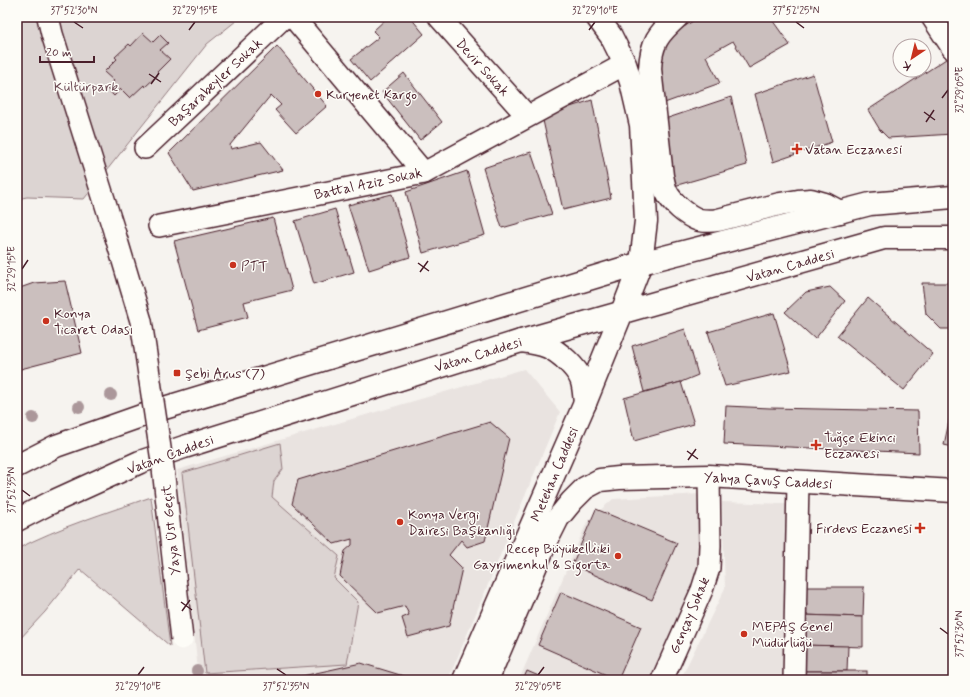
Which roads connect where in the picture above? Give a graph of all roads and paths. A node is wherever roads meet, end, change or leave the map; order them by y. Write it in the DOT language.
graph roads {
  1 [pos="48,17"];
  2 [pos="284,17"];
  3 [pos="293,17"];
  4 [pos="439,17"];
  5 [pos="597,17"];
  6 [pos="677,17"];
  7 [pos="932,17"];
  8 [pos="953,49"];
  9 [pos="625,64"];
  10 [pos="527,116"];
  11 [pos="145,148"];
  12 [pos="424,173"];
  13 [pos="953,197"];
  14 [pos="840,212"];
  15 [pos="159,226"];
  16 [pos="953,229"];
  17 [pos="884,238"];
  18 [pos="953,238"];
  19 [pos="641,263"];
  20 [pos="622,312"];
  21 [pos="521,341"];
  22 [pos="585,403"];
  23 [pos="17,466"];
  24 [pos="709,476"];
  25 [pos="798,482"];
  26 [pos="585,488"];
  27 [pos="953,491"];
  28 [pos="17,520"];
  29 [pos="182,639"];
  30 [pos="464,680"];
  31 [pos="487,680"];
  32 [pos="662,680"];
  33 [pos="794,680"];
  1 -- 29 [label="street, Yaya Üst Geçit, bridge"];
  2 -- 11 [label="street, Başarabeyler Sokak"];
  3 -- 12 [label="street"];
  4 -- 10 [label="street, Devir Sokak"];
  5 -- 9 [label="main road, Metehan Caddesi"];
  6 -- 14 [label="main road"];
  7 -- 8 [label="street"];
  9 -- 10 [label="street, Battal Aziz Sokak"];
  9 -- 19 [label="main road, Metehan Caddesi"];
  10 -- 12 [label="street, Battal Aziz Sokak"];
  12 -- 15 [label="street, Battal Aziz Sokak"];
  13 -- 14 [label="main road"];
  14 -- 19 [label="main road"];
  16 -- 17 [label="main road"];
  17 -- 18 [label="main road, Vatan Caddesi"];
  17 -- 20 [label="main road, Vatan Caddesi"];
  19 -- 20 [label="main road, Metehan Caddesi"];
  19 -- 23 [label="main road"];
  20 -- 21 [label="main road, Vatan Caddesi"];
  20 -- 22 [label="main road, Metehan Caddesi"];
  21 -- 22 [label="main road"];
  21 -- 28 [label="main road, Vatan Caddesi"];
  22 -- 30 [label="main road, Metehan Caddesi"];
  24 -- 25 [label="main road, Yahya Çavuş Caddesi"];
  24 -- 26 [label="main road, Yahya Çavuş Caddesi"];
  24 -- 32 [label="street, Gençay Sokak"];
  25 -- 27 [label="main road, Yahya Çavuş Caddesi"];
  25 -- 33 [label="street"];
  26 -- 31 [label="main road, Metehan Caddesi"];
}
